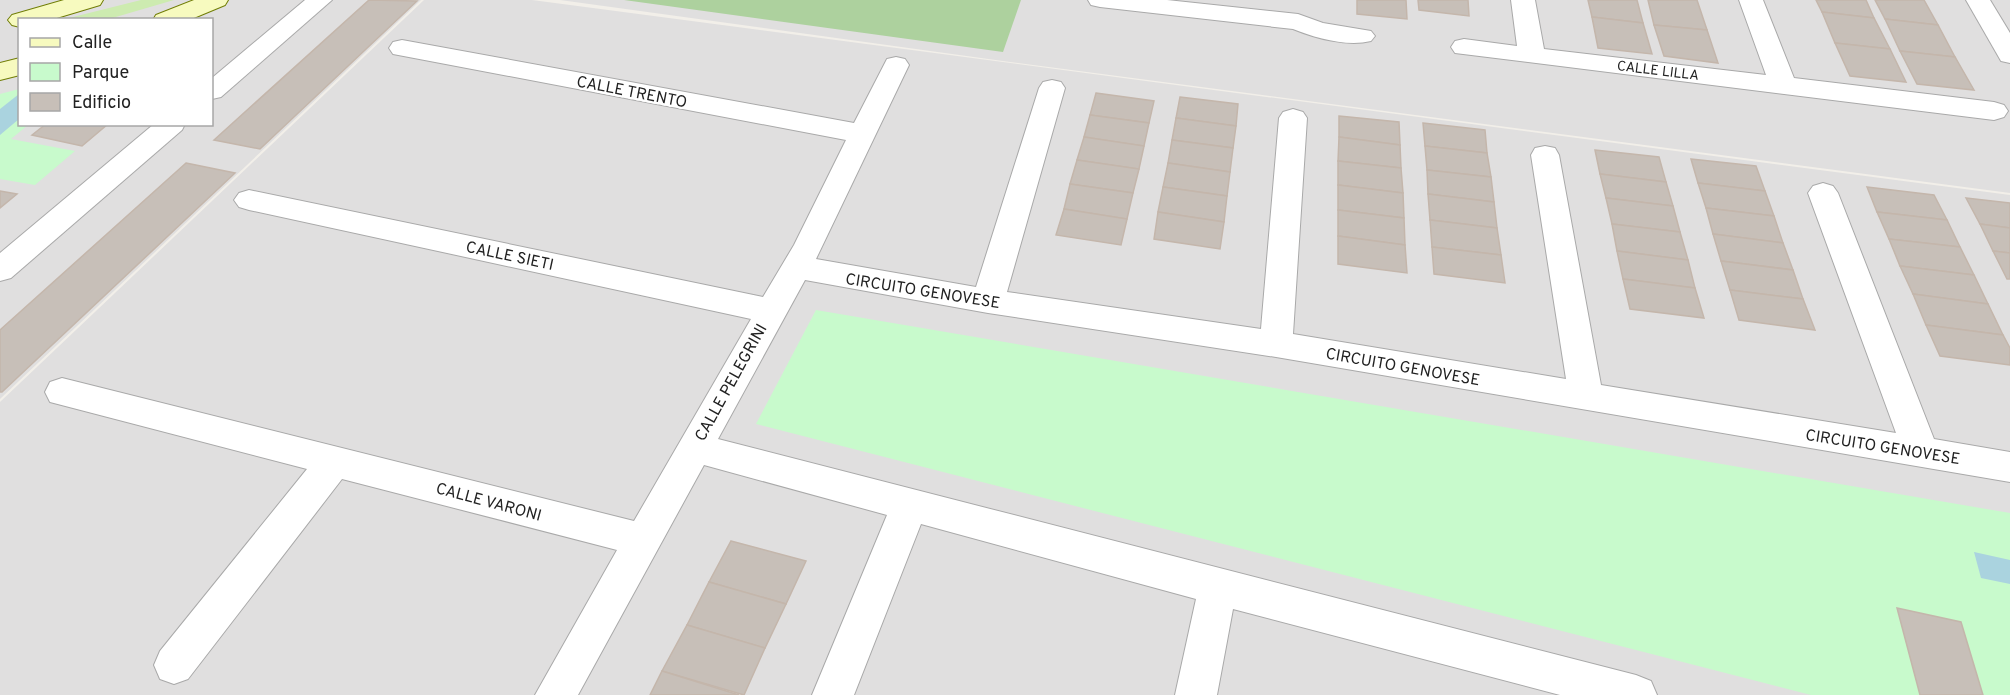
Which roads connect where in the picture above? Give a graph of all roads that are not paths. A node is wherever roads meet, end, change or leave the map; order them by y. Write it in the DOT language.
graph roads {
  1 [pos="91,0"];
  2 [pos="216,0"];
  3 [pos="320,0"];
  4 [pos="1100,0"];
  5 [pos="1523,0"];
  6 [pos="1751,0"];
  7 [pos="1978,0"];
  8 [pos="1298,11"];
  9 [pos="27,18"];
  10 [pos="170,18"];
  11 [pos="18,20"];
  12 [pos="0,25"];
  13 [pos="1362,36"];
  14 [pos="1464,47"];
  15 [pos="402,48"];
  16 [pos="2010,55"];
  17 [pos="1532,56"];
  18 [pos="896,65"];
  19 [pos="18,67"];
  20 [pos="0,72"];
  21 [pos="1783,84"];
  22 [pos="1052,88"];
  23 [pos="213,91"];
  24 [pos="1994,111"];
  25 [pos="1293,118"];
  26 [pos="170,126"];
  27 [pos="862,134"];
  28 [pos="1545,155"];
  29 [pos="1823,193"];
  30 [pos="249,200"];
  31 [pos="796,267"];
  32 [pos="0,270"];
  33 [pos="988,301"];
  34 [pos="771,311"];
  35 [pos="1275,344"];
  36 [pos="62,392"];
  37 [pos="1586,398"];
  38 [pos="693,448"];
  39 [pos="1921,452"];
  40 [pos="336,460"];
  41 [pos="2010,467"];
  42 [pos="910,504"];
  43 [pos="642,540"];
  44 [pos="1218,587"];
  45 [pos="174,665"];
  46 [pos="1556,684"];
  47 [pos="556,695"];
  48 [pos="833,695"];
  49 [pos="1196,695"];
  50 [pos="1636,695"];
  1 -- 9 [label="main road"];
  2 -- 10 [label="main road"];
  3 -- 23 [label="street"];
  4 -- 8 [label="street"];
  5 -- 17 [label="street"];
  6 -- 21 [label="street"];
  7 -- 16 [label="street"];
  8 -- 13 [label="street"];
  11 -- 12 [label="main road"];
  14 -- 17 [label="street, CALLE LILLA"];
  15 -- 27 [label="street, CALLE TRENTO"];
  17 -- 21 [label="street, CALLE LILLA"];
  18 -- 27 [label="street, CALLE PELEGRINI"];
  19 -- 20 [label="main road"];
  21 -- 24 [label="street, CALLE LILLA"];
  22 -- 33 [label="street"];
  25 -- 35 [label="street"];
  26 -- 32 [label="street"];
  27 -- 31 [label="street, CALLE PELEGRINI"];
  28 -- 37 [label="street"];
  29 -- 39 [label="street"];
  30 -- 34 [label="street, CALLE SIETI"];
  31 -- 33 [label="street, CIRCUITO GENOVESE"];
  31 -- 34 [label="street, CALLE PELEGRINI"];
  33 -- 35 [label="street, CIRCUITO GENOVESE"];
  34 -- 38 [label="street, CALLE PELEGRINI"];
  35 -- 37 [label="street, CIRCUITO GENOVESE"];
  36 -- 40 [label="street, CALLE VARONI"];
  37 -- 39 [label="street, CIRCUITO GENOVESE"];
  38 -- 42 [label="street"];
  38 -- 43 [label="street, CALLE PELEGRINI"];
  39 -- 41 [label="street, CIRCUITO GENOVESE"];
  40 -- 43 [label="street, CALLE VARONI"];
  40 -- 45 [label="street"];
  42 -- 44 [label="street"];
  42 -- 48 [label="street"];
  43 -- 47 [label="street, CALLE PELEGRINI"];
  44 -- 46 [label="street"];
  44 -- 49 [label="street"];
  46 -- 50 [label="street"];
}
